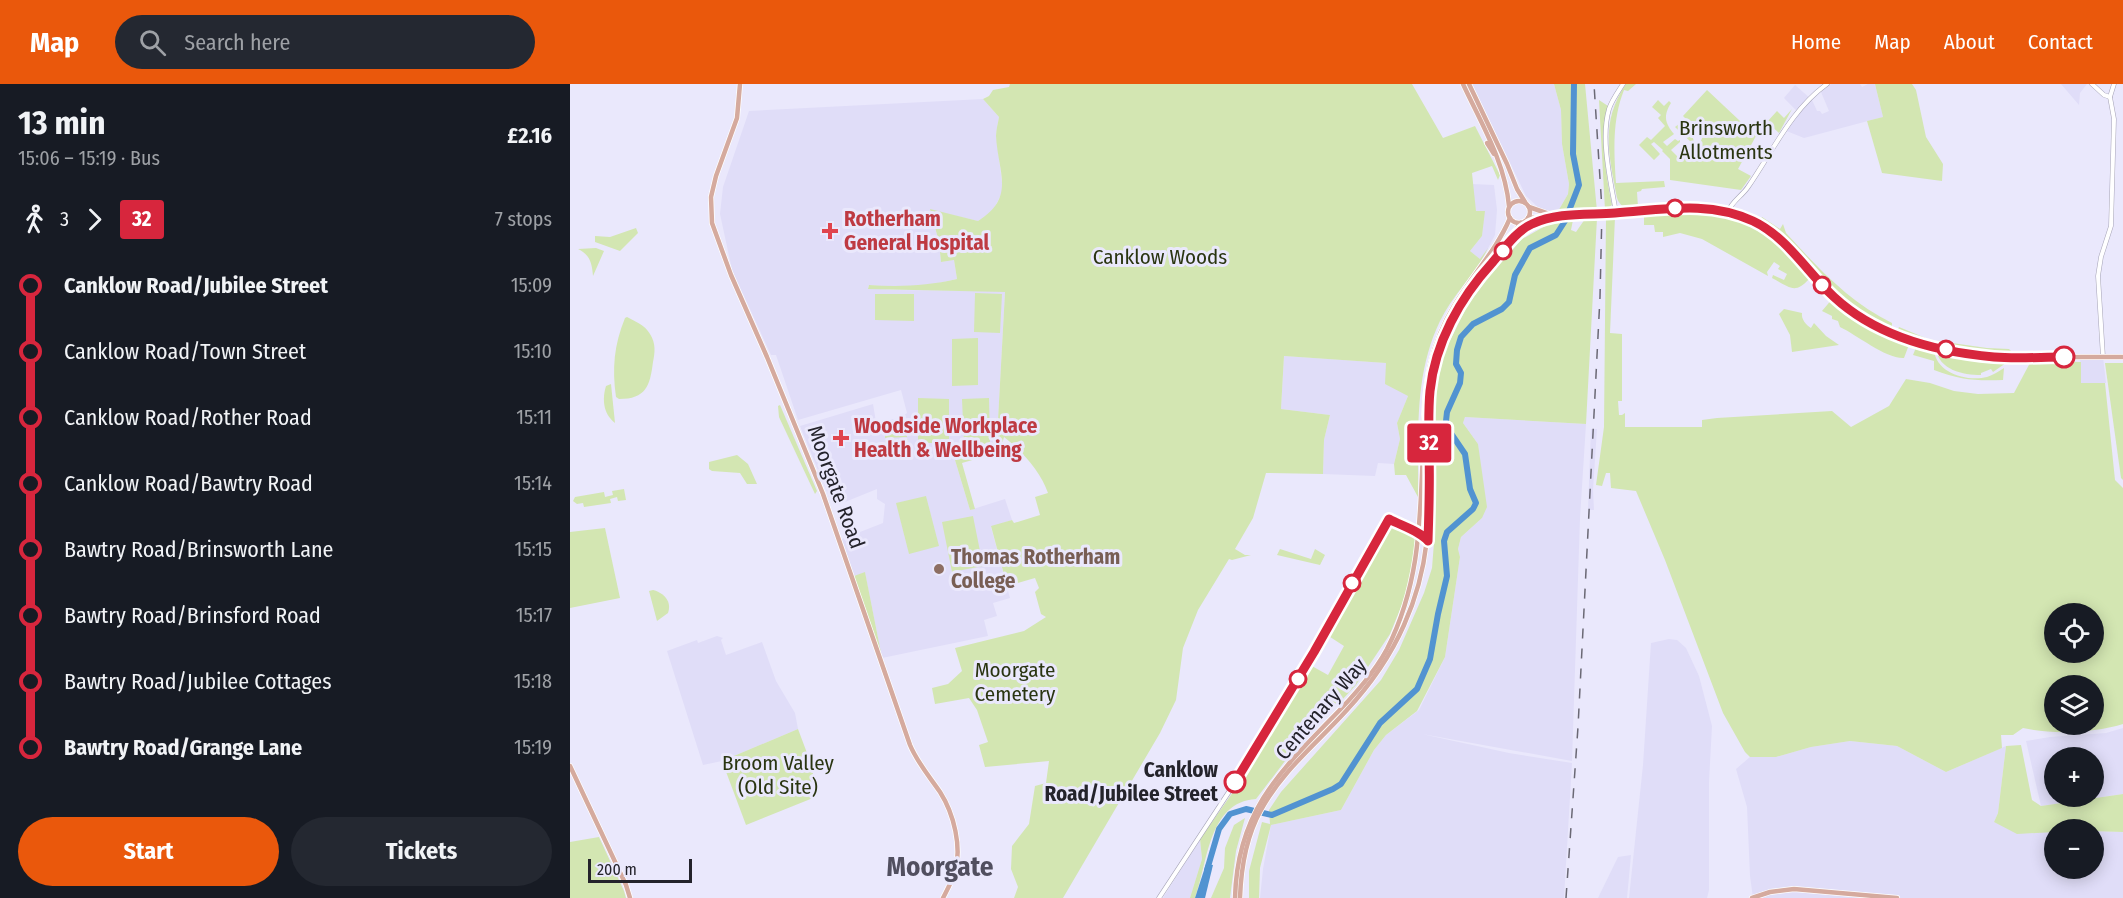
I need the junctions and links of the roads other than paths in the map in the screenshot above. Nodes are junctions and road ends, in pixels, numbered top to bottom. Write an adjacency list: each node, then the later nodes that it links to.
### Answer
1 (740, 84): 30 (main road, Moorgate Road)
2 (1463, 84): 10 (main road)
3 (1469, 84): 11 (main road)
4 (1623, 84): 15 (street)
5 (1827, 84): 14 (street)
6 (2092, 84): 8 (street)
7 (2114, 84): 8 (street)
8 (2110, 97): 21 (street)
9 (1487, 143): 10 (main road)
10 (1498, 159): 12 (main road)
11 (1525, 202): 12 (main road); 13 (main road)
12 (1509, 206): 17 (main road)
13 (1529, 207): 16 (main road); 18 (main road)
14 (1728, 212): 15 (main road); 21 (main road)
15 (1616, 213): 16 (main road)
16 (1561, 216): 18 (main road); 20 (main road)
17 (1510, 218): 19 (main road); 24 (main road, Centenary Way)
18 (1528, 218): 19 (main road)
19 (1521, 223): 20 (main road)
20 (1484, 272): 23 (main road, Centenary Way)
21 (2103, 357): 22 (main road)
22 (2123, 357)
23 (1429, 519): 24 (main road); 25 (main road, Centenary Way)
24 (1419, 532): 25 (street); 27 (main road, Centenary Way); 31 (street)
25 (1428, 541): 27 (main road, Centenary Way)
26 (570, 766): 29 (main road)
27 (1265, 798): 28 (main road, Centenary Way)
28 (1254, 818): 32 (main road, Centenary Way); 33 (main road, Centenary Way)
29 (630, 898)
30 (943, 898)
31 (1158, 898)
32 (1235, 898)
33 (1240, 898)
34 (1752, 898): 35 (main road)
35 (1897, 898)

